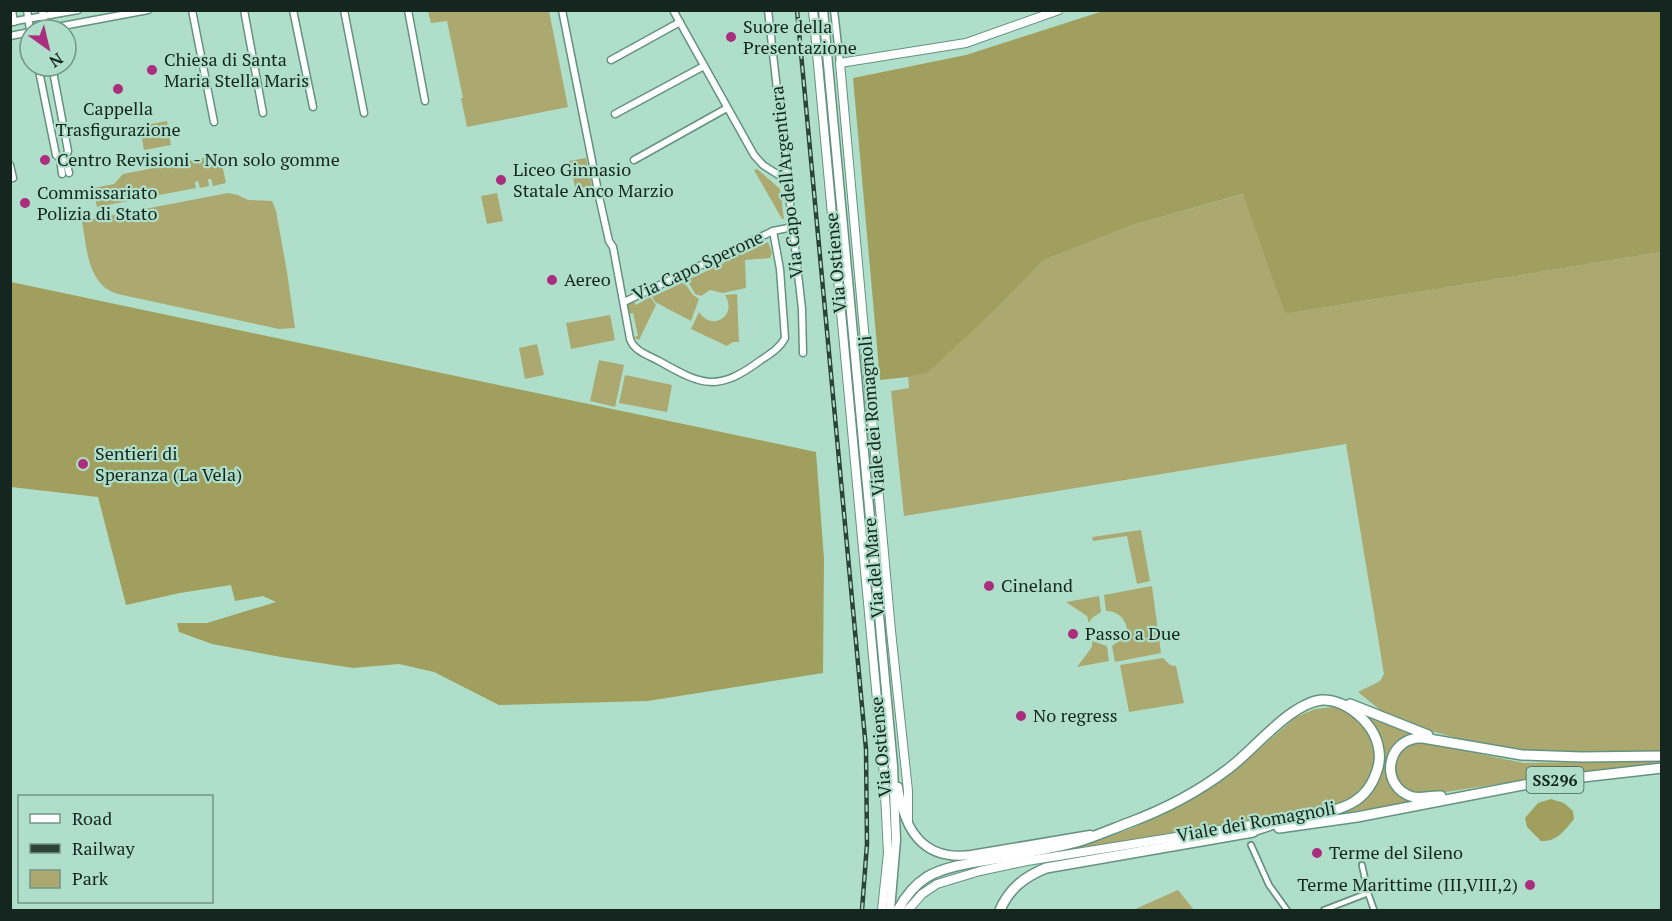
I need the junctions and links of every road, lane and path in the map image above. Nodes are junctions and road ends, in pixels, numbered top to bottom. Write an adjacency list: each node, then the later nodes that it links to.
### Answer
1 (12, 10): 18 (street)
2 (78, 10): 17 (street)
3 (148, 10): 16 (street)
4 (192, 10): 32 (street)
5 (244, 10): 29 (street)
6 (293, 10): 27 (street)
7 (344, 10): 30 (street)
8 (408, 10): 26 (street)
9 (562, 10): 41 (street, Via Capo Sperone)
10 (673, 10): 20 (street)
11 (768, 10): 38 (street, Via Capo dell'Argentiera)
12 (813, 10): 56 (street, Via Ostiense)
13 (823, 10): 46 (main road, Via del Mare)
14 (834, 10): 22 (street, Viale dei Romagnoli)
15 (1059, 10): 22 (street)
16 (119, 13): 19 (street)
17 (42, 14)
18 (12, 22)
19 (78, 22)
20 (680, 22): 21 (street); 23 (street)
21 (611, 60)
22 (840, 63): 50 (street, Viale dei Romagnoli)
23 (704, 66): 28 (street); 31 (street)
24 (40, 78): 33 (street)
25 (54, 78): 33 (street)
26 (425, 101)
27 (313, 107)
28 (727, 108): 34 (street); 38 (street)
29 (263, 113)
30 (364, 113)
31 (615, 114)
32 (214, 122)
33 (62, 158): 36 (street)
34 (634, 160)
35 (10, 165): 37 (street)
36 (66, 173)
37 (13, 178)
38 (788, 182): 39 (street, Via Capo dell'Argentiera)
39 (793, 227): 40 (street, Via Capo Sperone); 42 (street, Via Capo dell'Argentiera)
40 (773, 231): 41 (street, Via Capo Sperone); 41 (street, Via Capo Sperone)
41 (624, 302)
42 (803, 354)
43 (1339, 702): 44 (main road, SS296); 49 (main road, Viale dei Romagnoli); 52 (main road, Viale dei Romagnoli)
44 (1439, 740): 45 (main road, SS296); 48 (main road, SS296)
45 (1662, 756)
46 (893, 766): 50 (main road, Viale dei Romagnoli); 57 (main road, Via del Mare)
47 (1662, 768): 48 (main road, SS296)
48 (1449, 799): 51 (main road, SS296)
49 (1292, 819): 51 (main road); 59 (street, Viale dei Romagnoli)
50 (908, 821): 52 (main road, Viale dei Romagnoli)
51 (1247, 833): 60 (main road, SS296)
52 (1096, 834): 58 (main road, Viale dei Romagnoli)
53 (1251, 845): 61 (street)
54 (1362, 865): 55 (street)
55 (1368, 893): 62 (street); 63 (street)
56 (882, 910)
57 (890, 910)
58 (898, 910)
59 (908, 910)
60 (1000, 910)
61 (1287, 910)
62 (1324, 910)
63 (1374, 910)

